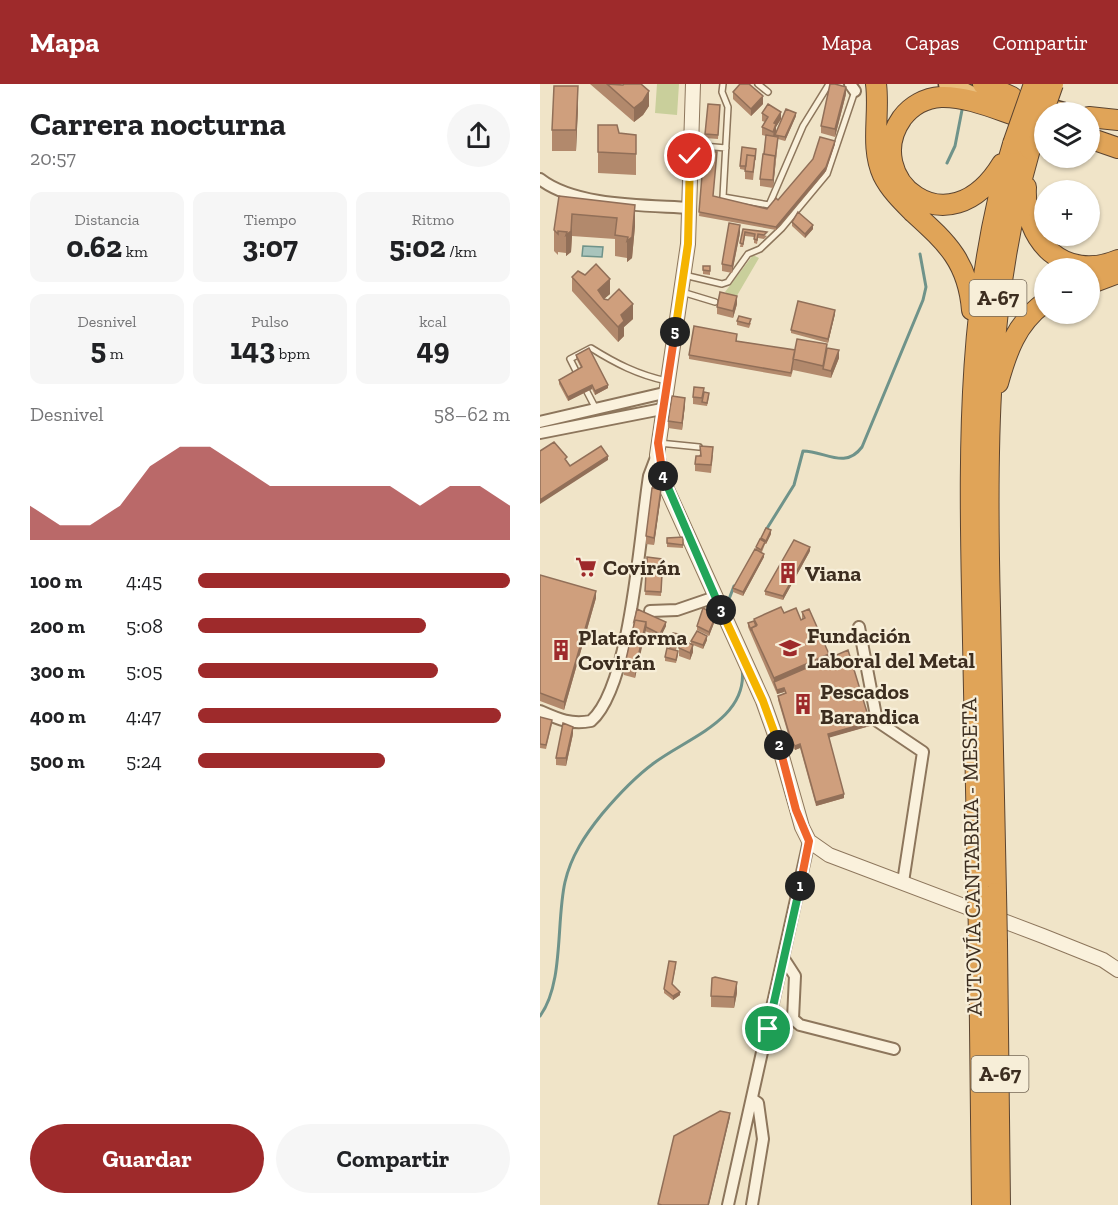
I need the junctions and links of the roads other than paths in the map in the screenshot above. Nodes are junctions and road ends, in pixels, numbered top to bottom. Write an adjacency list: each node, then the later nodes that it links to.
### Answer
1 (693, 84): 24 (street)
2 (723, 84): 26 (lane)
3 (758, 84): 12 (lane)
4 (829, 84): 26 (lane)
5 (876, 84): 37 (highway)
6 (948, 84): 16 (highway)
7 (978, 84): 13 (highway)
8 (983, 84): 13 (highway)
9 (1034, 84): 25 (highway, AUTOVÍA CANTABRIA - MESETA / A-67, bridge)
10 (1053, 84): 25 (highway, AUTOVÍA CANTABRIA - MESETA / A-67, bridge)
11 (852, 88): 32 (lane)
12 (768, 92)
13 (1011, 97): 14 (highway)
14 (1034, 104)
15 (1100, 119): 17 (highway)
16 (1034, 120)
17 (1118, 120)
18 (1034, 121): 25 (highway)
19 (1100, 121): 20 (highway)
20 (1118, 125)
21 (1100, 135): 22 (highway)
22 (1118, 138)
23 (1100, 142): 27 (highway)
24 (690, 145): 26 (lane); 29 (street)
25 (1022, 146): 30 (highway); 37 (highway, AUTOVÍA CANTABRIA - MESETA / A-67); 45 (highway, AUTOVÍA CANTABRIA - MESETA / A-67)
26 (726, 148)
27 (1118, 148)
28 (540, 179): 29 (street)
29 (690, 208): 32 (street)
30 (1118, 260)
31 (1118, 273): 33 (highway)
32 (684, 275): 34 (street)
33 (1100, 280)
34 (682, 292): 35 (lane); 38 (street)
35 (715, 302)
36 (1034, 313): 45 (highway)
37 (972, 377): 52 (highway, AUTOVÍA CANTABRIA - MESETA / A-67)
38 (665, 387): 39 (street); 39 (lane); 40 (street)
39 (596, 409): 41 (street)
40 (662, 409): 42 (street); 44 (street)
41 (540, 422)
42 (540, 433)
43 (699, 447): 44 (lane)
44 (657, 449): 46 (street); 49 (street)
45 (987, 451): 52 (highway, AUTOVÍA CANTABRIA - MESETA / A-67)
46 (715, 597): 47 (street); 50 (street)
47 (650, 610)
48 (859, 627): 51 (street)
49 (540, 711)
50 (809, 841): 51 (street); 54 (street)
51 (903, 882): 55 (street)
52 (987, 890): 53 (highway, AUTOVÍA CANTABRIA - MESETA / A-67, bridge)
53 (988, 942): 60 (highway, AUTOVÍA CANTABRIA - MESETA / A-67); 61 (highway, AUTOVÍA CANTABRIA - MESETA / A-67)
54 (784, 959): 56 (street); 57 (street)
55 (1118, 970)
56 (894, 1050)
57 (752, 1099): 58 (street); 59 (street)
58 (728, 1205)
59 (752, 1205)
60 (980, 1205)
61 (1000, 1205)

